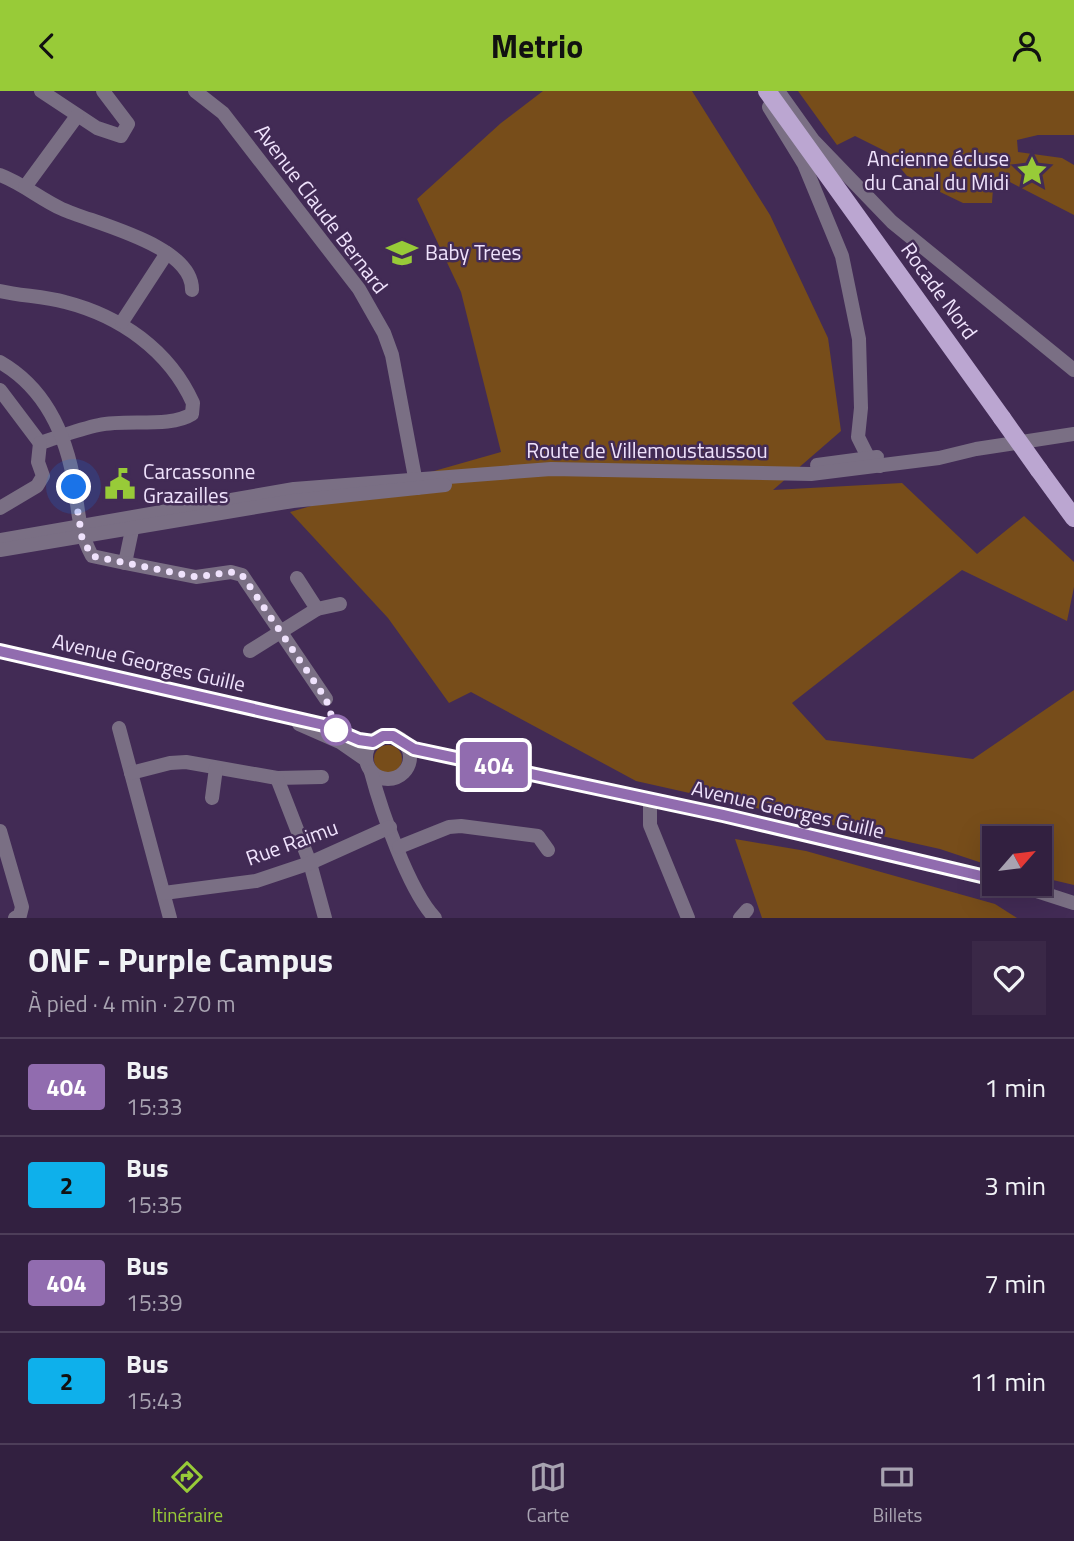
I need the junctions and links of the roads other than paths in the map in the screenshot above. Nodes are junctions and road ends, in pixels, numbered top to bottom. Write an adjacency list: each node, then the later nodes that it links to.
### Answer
1 (41, 91): 7 (street)
2 (103, 91): 7 (street)
3 (195, 91): 24 (street, Avenue Claude Bernard)
4 (760, 91): 19 (street)
5 (767, 91): 27 (main road, Rocade Nord, bridge)
6 (778, 91): 15 (street)
7 (77, 116): 9 (street)
8 (0, 175): 9 (street)
9 (25, 187): 10 (street)
10 (167, 253): 11 (street); 13 (street)
11 (192, 290)
12 (0, 291): 13 (street)
13 (122, 322): 18 (street)
14 (0, 362): 18 (street)
15 (1074, 370)
16 (0, 390): 20 (street)
17 (1074, 434): 21 (street, Route de Villemoustaussou)
18 (63, 436): 20 (street); 29 (street)
19 (858, 437): 21 (street); 22 (street)
20 (40, 443): 25 (street)
21 (874, 462): 22 (street, Route de Villemoustaussou); 23 (street, Route de Villemoustaussou)
22 (831, 463): 23 (street, Route de Villemoustaussou)
23 (788, 472): 24 (street, Route de Villemoustaussou)
24 (416, 484): 26 (street, Route de Villemoustaussou); 28 (street, Route de Villemoustaussou)
25 (0, 508)
26 (118, 518): 28 (street); 29 (street, Route de Villemoustaussou)
27 (1074, 519)
28 (140, 529): 29 (street, Route de Villemoustaussou); 32 (street)
29 (81, 531): 30 (street, Route de Villemoustaussou); 31 (street, Route de Villemoustaussou); 32 (street)
30 (0, 540)
31 (0, 551)
32 (128, 556): 36 (street)
33 (297, 578): 35 (street)
34 (340, 604): 35 (street)
35 (317, 609): 36 (street)
36 (281, 633): 38 (street); 39 (street)
37 (0, 651): 40 (street, Avenue Georges Guille)
38 (250, 652)
39 (326, 699)
40 (289, 718): 42 (street, Avenue Georges Guille); 46 (street, Avenue Georges Guille)
41 (119, 728): 48 (street)
42 (373, 742): 43 (street); 46 (street)
43 (407, 747): 44 (street, Avenue Georges Guille); 45 (street)
44 (449, 755): 45 (street, Avenue Georges Guille); 53 (street, Avenue Georges Guille)
45 (409, 764): 51 (street)
46 (369, 766): 51 (street); 54 (street)
47 (216, 768): 48 (street); 50 (street); 52 (street)
48 (131, 772): 61 (street)
49 (321, 777): 50 (street)
50 (277, 778): 59 (street)
51 (393, 779): 54 (street)
52 (212, 798)
53 (650, 799): 60 (street, Avenue Georges Guille); 68 (street)
54 (379, 800): 55 (street)
55 (390, 827): 57 (street); 59 (street, Rue Raimu)
56 (0, 831): 64 (street)
57 (398, 847): 58 (street); 67 (street)
58 (548, 850)
59 (310, 863): 61 (street, Rue Raimu); 66 (street)
60 (982, 876)
61 (164, 893): 65 (street)
62 (1052, 896): 63 (street)
63 (1074, 903)
64 (15, 918)
65 (170, 918)
66 (325, 918)
67 (435, 918)
68 (688, 918)

